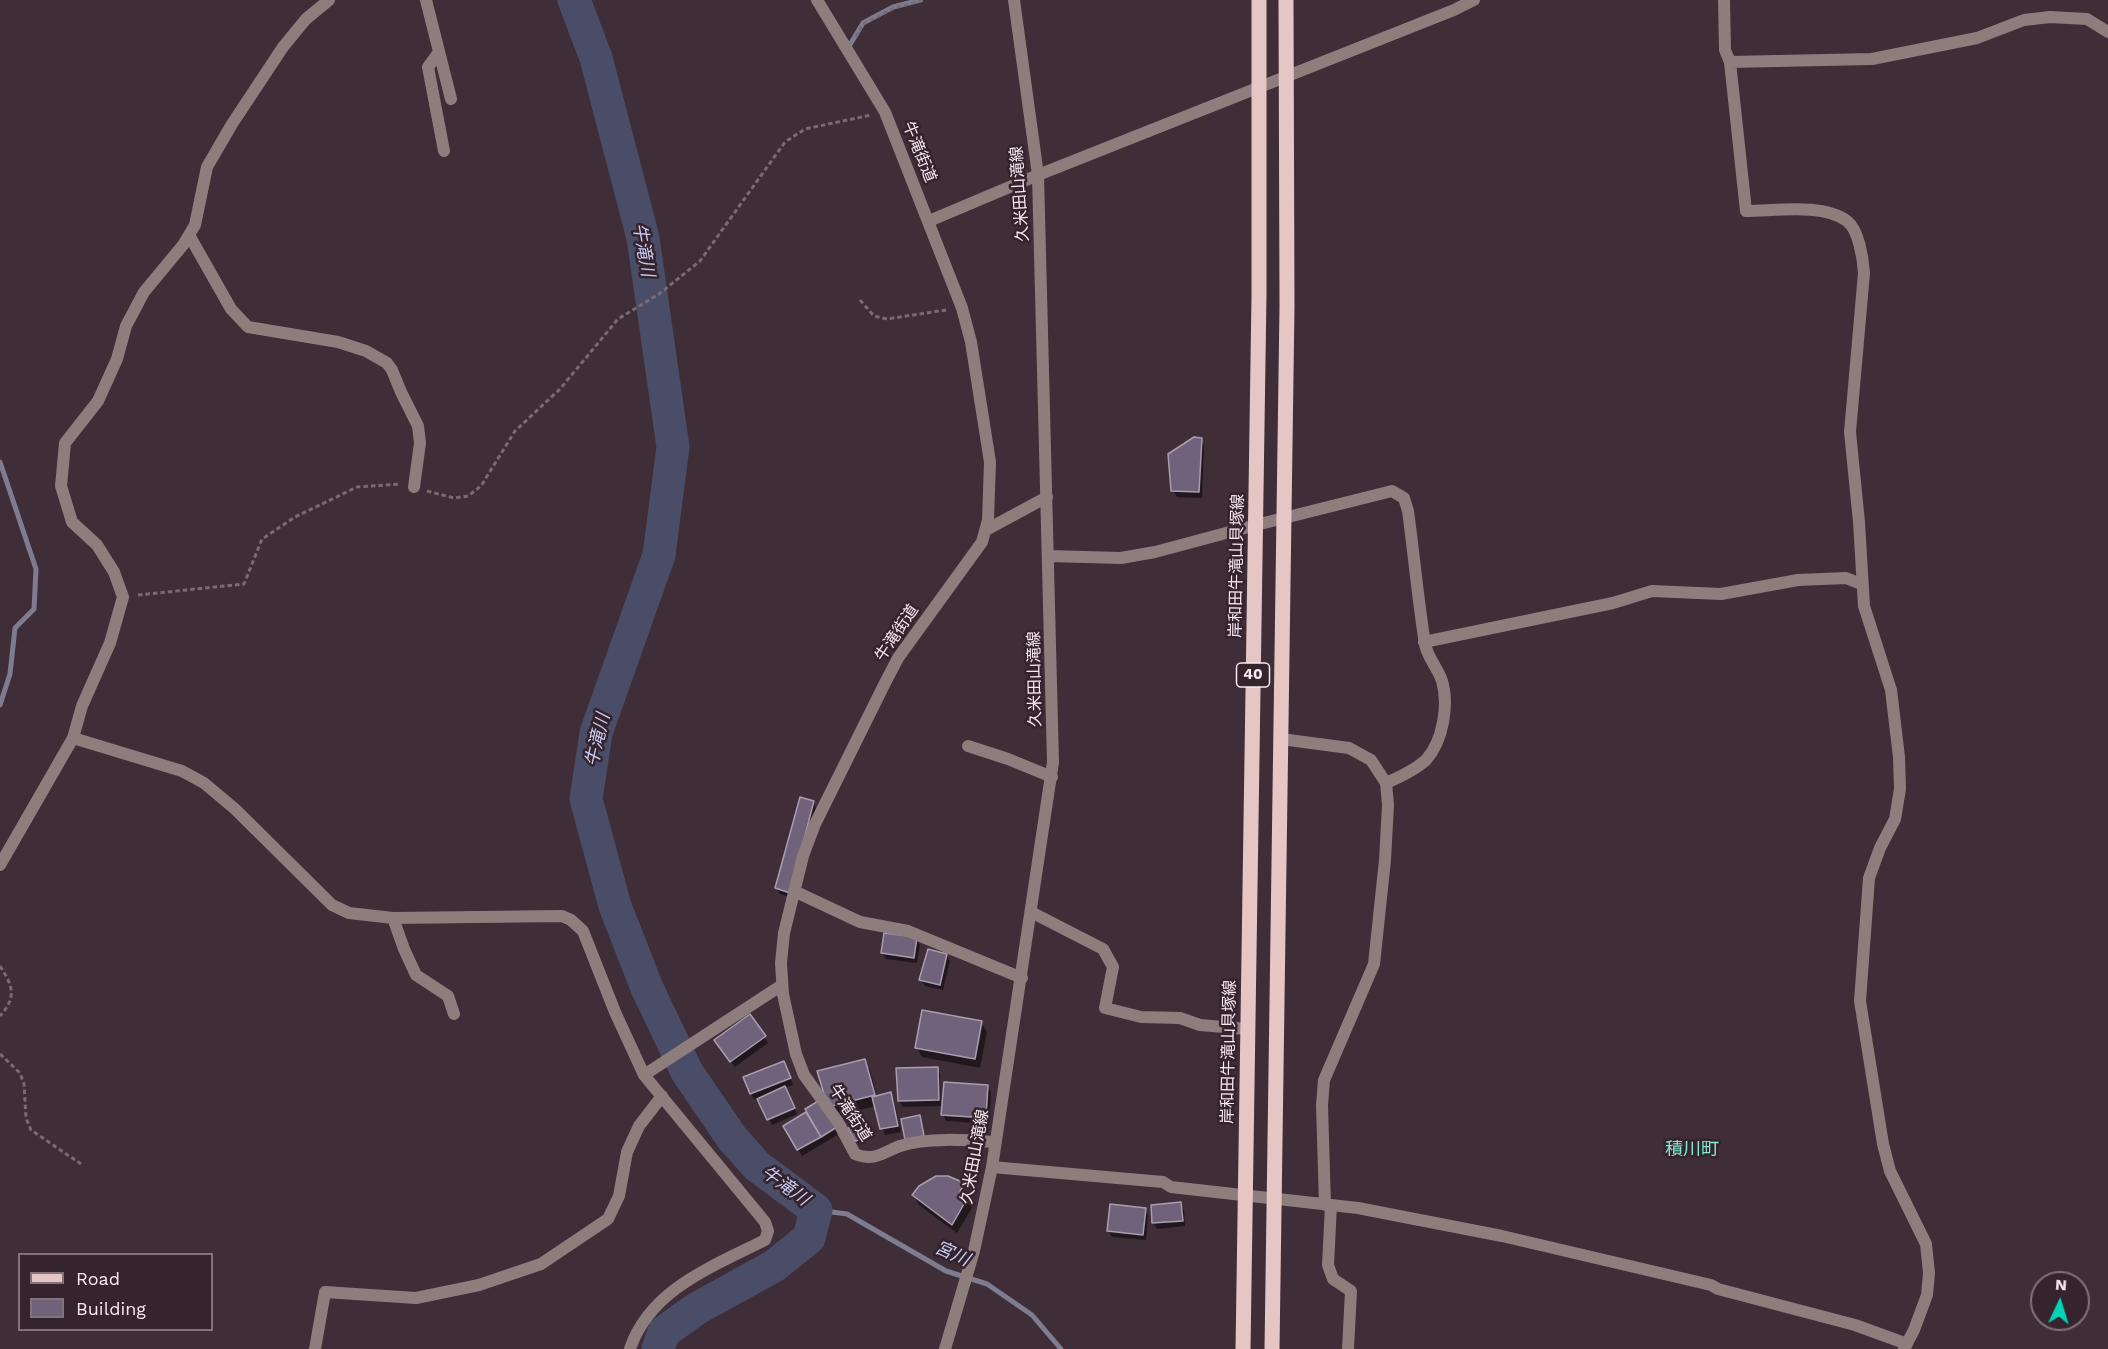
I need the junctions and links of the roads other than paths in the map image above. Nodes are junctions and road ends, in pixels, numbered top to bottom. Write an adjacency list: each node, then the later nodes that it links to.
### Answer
1 (329, 0): 18 (street)
2 (426, 0): 10 (street)
3 (817, 0): 17 (street, 牛滝街道)
4 (1014, 0): 16 (street, 久米田山滝線)
5 (1259, 0): 13 (main road, 岸和田牛滝山貝塚線 / 40)
6 (1286, 0): 12 (main road, 40)
7 (1474, 0): 12 (street)
8 (1724, 0): 11 (street)
9 (2108, 32): 11 (street)
10 (440, 52): 14 (street); 15 (street)
11 (1730, 62): 25 (street)
12 (1285, 78): 13 (street); 21 (main road, 40)
13 (1258, 88): 16 (street); 22 (main road, 岸和田牛滝山貝塚線 / 40)
14 (451, 99)
15 (444, 151)
16 (1038, 175): 17 (street); 20 (street, 久米田山滝線)
17 (929, 221): 23 (street, 牛滝街道)
18 (189, 235): 19 (street); 27 (street)
19 (414, 487)
20 (1047, 497): 23 (street); 24 (street, 久米田山滝線)
21 (1284, 518): 22 (street); 26 (street); 28 (main road, 40)
22 (1256, 525): 24 (street); 39 (main road, 岸和田牛滝山貝塚線 / 40)
23 (986, 530): 33 (street, 牛滝街道)
24 (1048, 556): 30 (street, 久米田山滝線)
25 (1862, 584): 26 (street); 47 (street)
26 (1425, 642): 31 (street)
27 (73, 738): 32 (street); 35 (street)
28 (1281, 739): 31 (street); 45 (main road, 40)
29 (968, 746): 30 (street)
30 (1052, 777): 34 (street, 久米田山滝線)
31 (1386, 783): 46 (street)
32 (0, 865)
33 (794, 891): 36 (street); 37 (street, 牛滝街道)
34 (1031, 912): 36 (street, 久米田山滝線); 39 (street)
35 (393, 918): 38 (street); 40 (street)
36 (1022, 978): 42 (street, 久米田山滝線)
37 (782, 985): 40 (street); 42 (street, 牛滝街道)
38 (454, 1014)
39 (1247, 1029): 44 (main road, 岸和田牛滝山貝塚線 / 40)
40 (644, 1075): 41 (street)
41 (662, 1096): 48 (street); 49 (street)
42 (995, 1142): 43 (street, 久米田山滝線)
43 (992, 1167): 44 (street); 50 (street, 久米田山滝線)
44 (1246, 1196): 45 (street); 51 (main road, 岸和田牛滝山貝塚線 / 40)
45 (1274, 1198): 46 (street); 52 (main road, 40)
46 (1328, 1205): 47 (street); 53 (street)
47 (1906, 1347)
48 (315, 1349)
49 (630, 1349)
50 (945, 1349)
51 (1243, 1349)
52 (1272, 1349)
53 (1348, 1349)

